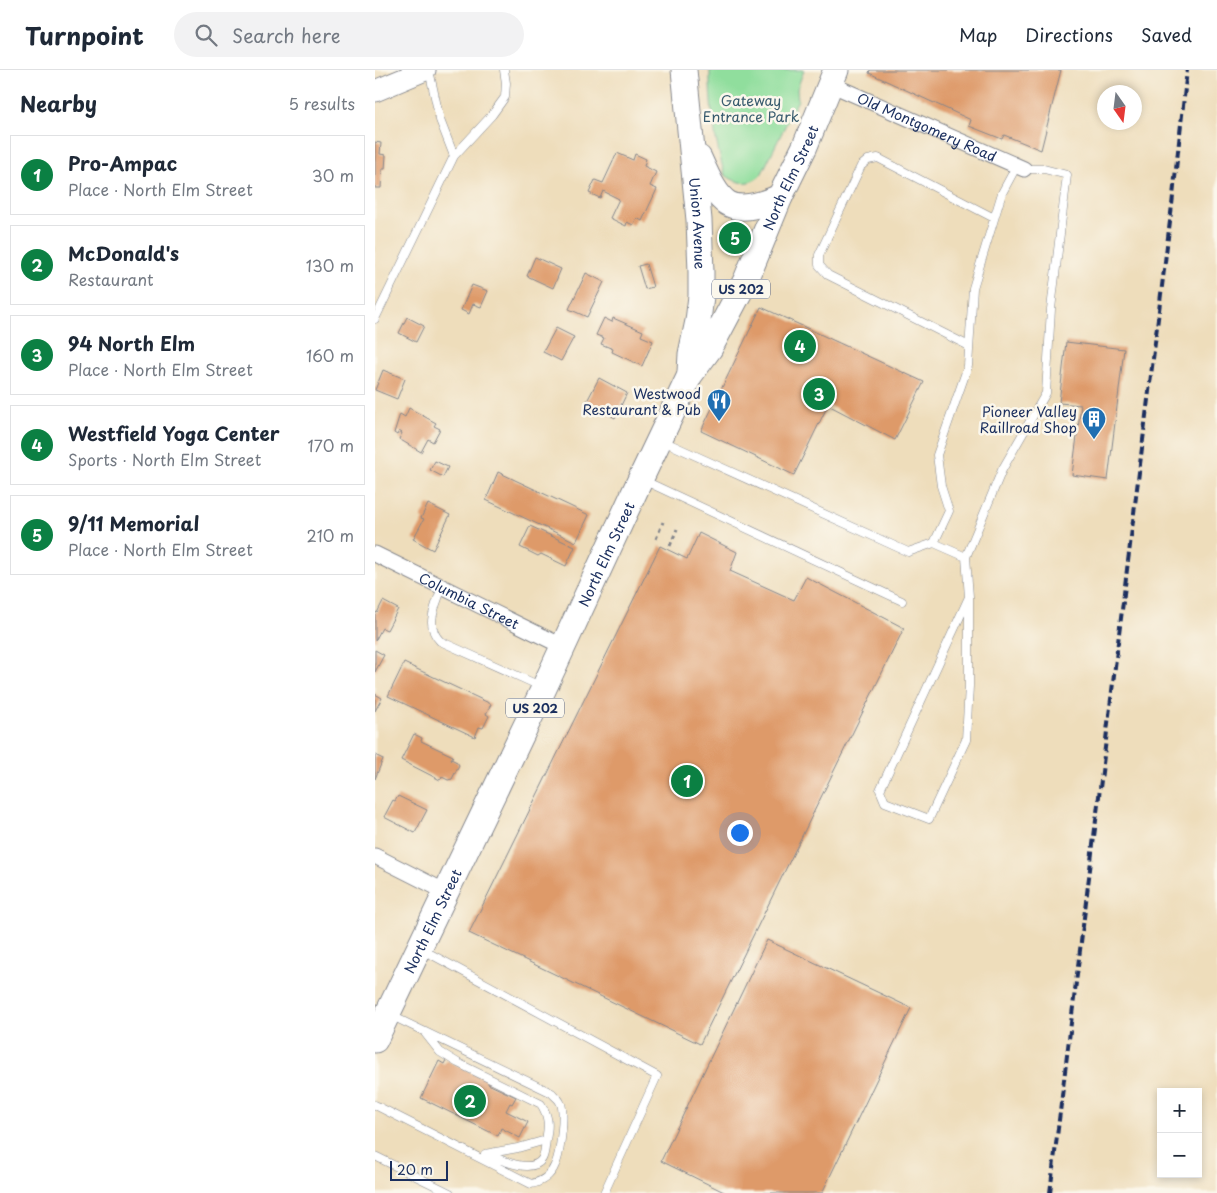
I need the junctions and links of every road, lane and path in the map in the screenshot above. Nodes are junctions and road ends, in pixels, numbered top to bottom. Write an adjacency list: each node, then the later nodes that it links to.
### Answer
1 (425, 70): 6 (main road)
2 (429, 70): 8 (lane)
3 (504, 70): 8 (lane)
4 (684, 70): 7 (highway, Union Avenue / US 202)
5 (833, 77): 9 (street, Old Montgomery Road); 10 (highway, North Elm Street / US 202)
6 (375, 91)
7 (690, 137): 10 (highway); 14 (highway, Union Avenue / US 202)
8 (454, 156): 12 (lane)
9 (1020, 168): 11 (lane); 23 (lane)
10 (781, 197): 14 (highway, North Elm Street / US 202)
11 (994, 218): 13 (lane); 13 (lane)
12 (375, 319)
13 (969, 346): 20 (lane)
14 (690, 375): 15 (highway, North Elm Street / US 202)
15 (659, 440): 16 (highway, North Elm Street / US 202); 20 (lane)
16 (641, 478): 26 (lane); 27 (highway, North Elm Street / US 202)
17 (663, 522): 19 (path)
18 (677, 529): 21 (path)
19 (656, 539)
20 (934, 543): 23 (lane)
21 (670, 546)
22 (375, 554): 24 (street, Columbia Street)
23 (965, 557): 25 (lane)
24 (442, 587): 27 (street, Columbia Street); 28 (lane)
25 (969, 597): 25 (lane)
26 (902, 601)
27 (564, 647): 28 (highway, North Elm Street / US 202)
28 (544, 688): 30 (highway, North Elm Street / US 202)
29 (375, 856): 30 (street)
30 (446, 892): 31 (highway, North Elm Street / US 202)
31 (419, 947): 32 (highway, North Elm Street / US 202); 41 (lane)
32 (388, 1014): 33 (lane); 34 (highway, North Elm Street / US 202)
33 (424, 1031): 36 (lane); 37 (lane)
34 (375, 1040)
35 (375, 1105): 37 (lane)
36 (546, 1140): 38 (lane); 38 (lane)
37 (453, 1144): 38 (lane)
38 (485, 1154)
39 (375, 1156): 40 (lane)
40 (450, 1193)
41 (604, 1193)

